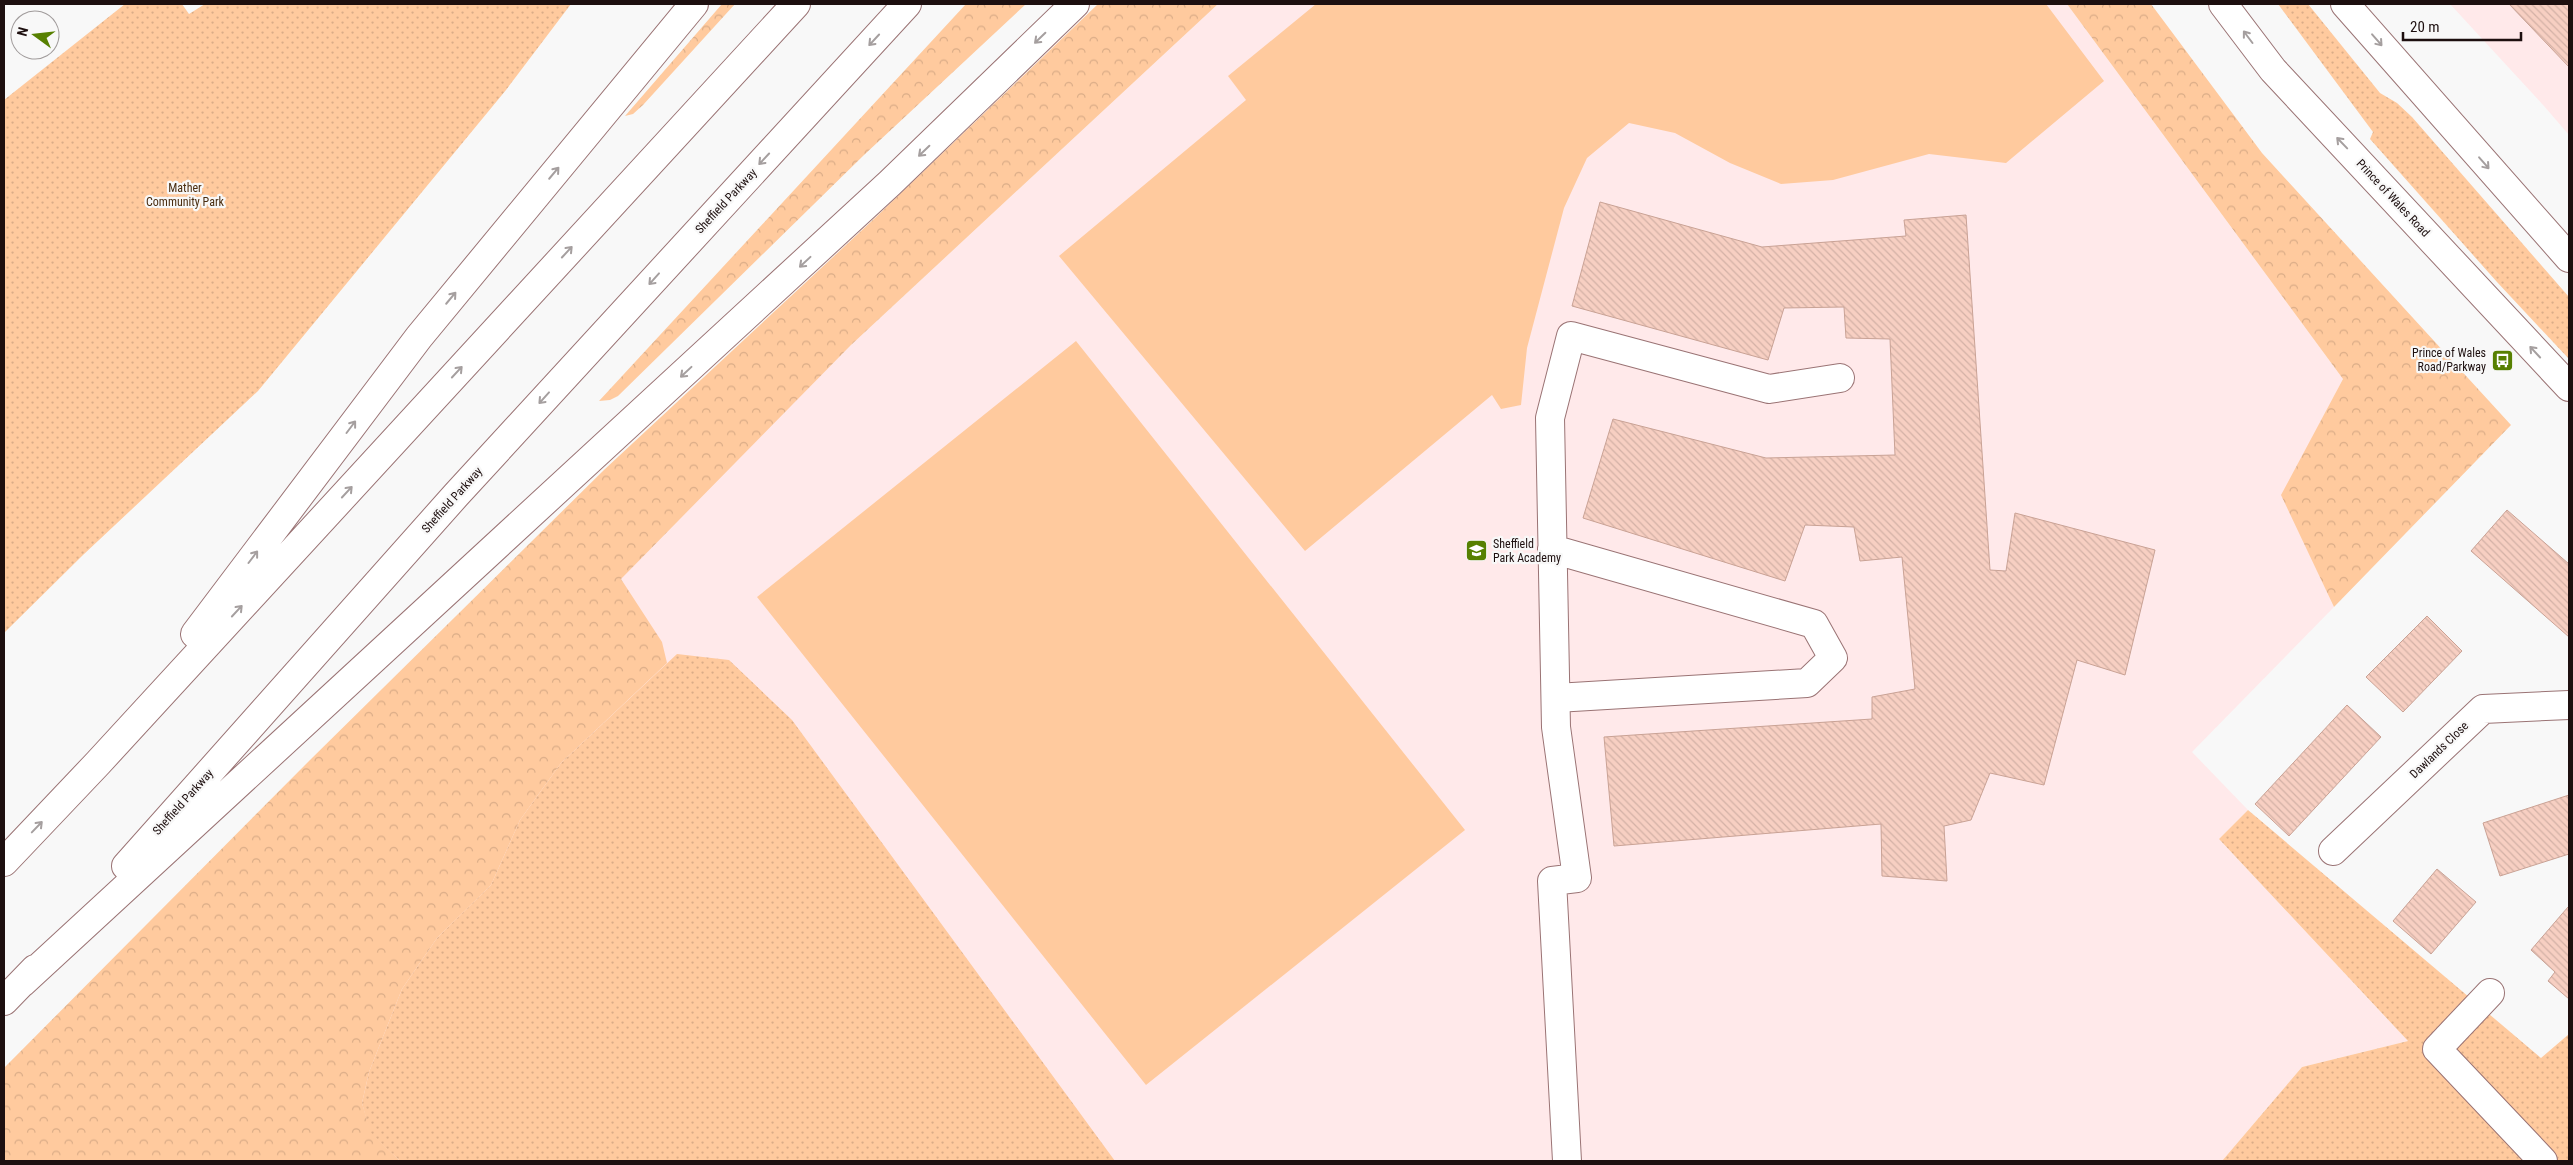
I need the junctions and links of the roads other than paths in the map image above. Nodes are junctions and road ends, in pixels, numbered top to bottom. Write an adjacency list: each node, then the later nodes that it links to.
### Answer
1 (694, 4): 13 (main road, one-way to 1)
2 (796, 4): 13 (main road, one-way to 2)
3 (907, 4): 16 (main road, Sheffield Parkway, one-way to 16)
4 (1075, 4): 16 (main road, one-way to 16)
5 (2223, 4): 9 (main road, Prince of Wales Road, one-way to 5)
6 (2345, 4): 7 (main road, one-way to 7)
7 (2569, 258)
8 (1840, 378): 10 (main road)
9 (2569, 387)
10 (1552, 549): 11 (main road); 11 (main road)
11 (1556, 698): 18 (main road)
12 (2569, 704): 14 (main road, Dawlands Close)
13 (98, 763): 15 (main road, one-way to 13)
14 (2333, 851)
15 (4, 862)
16 (13, 992)
17 (2490, 993): 19 (main road)
18 (1567, 1161)
19 (2544, 1161)

